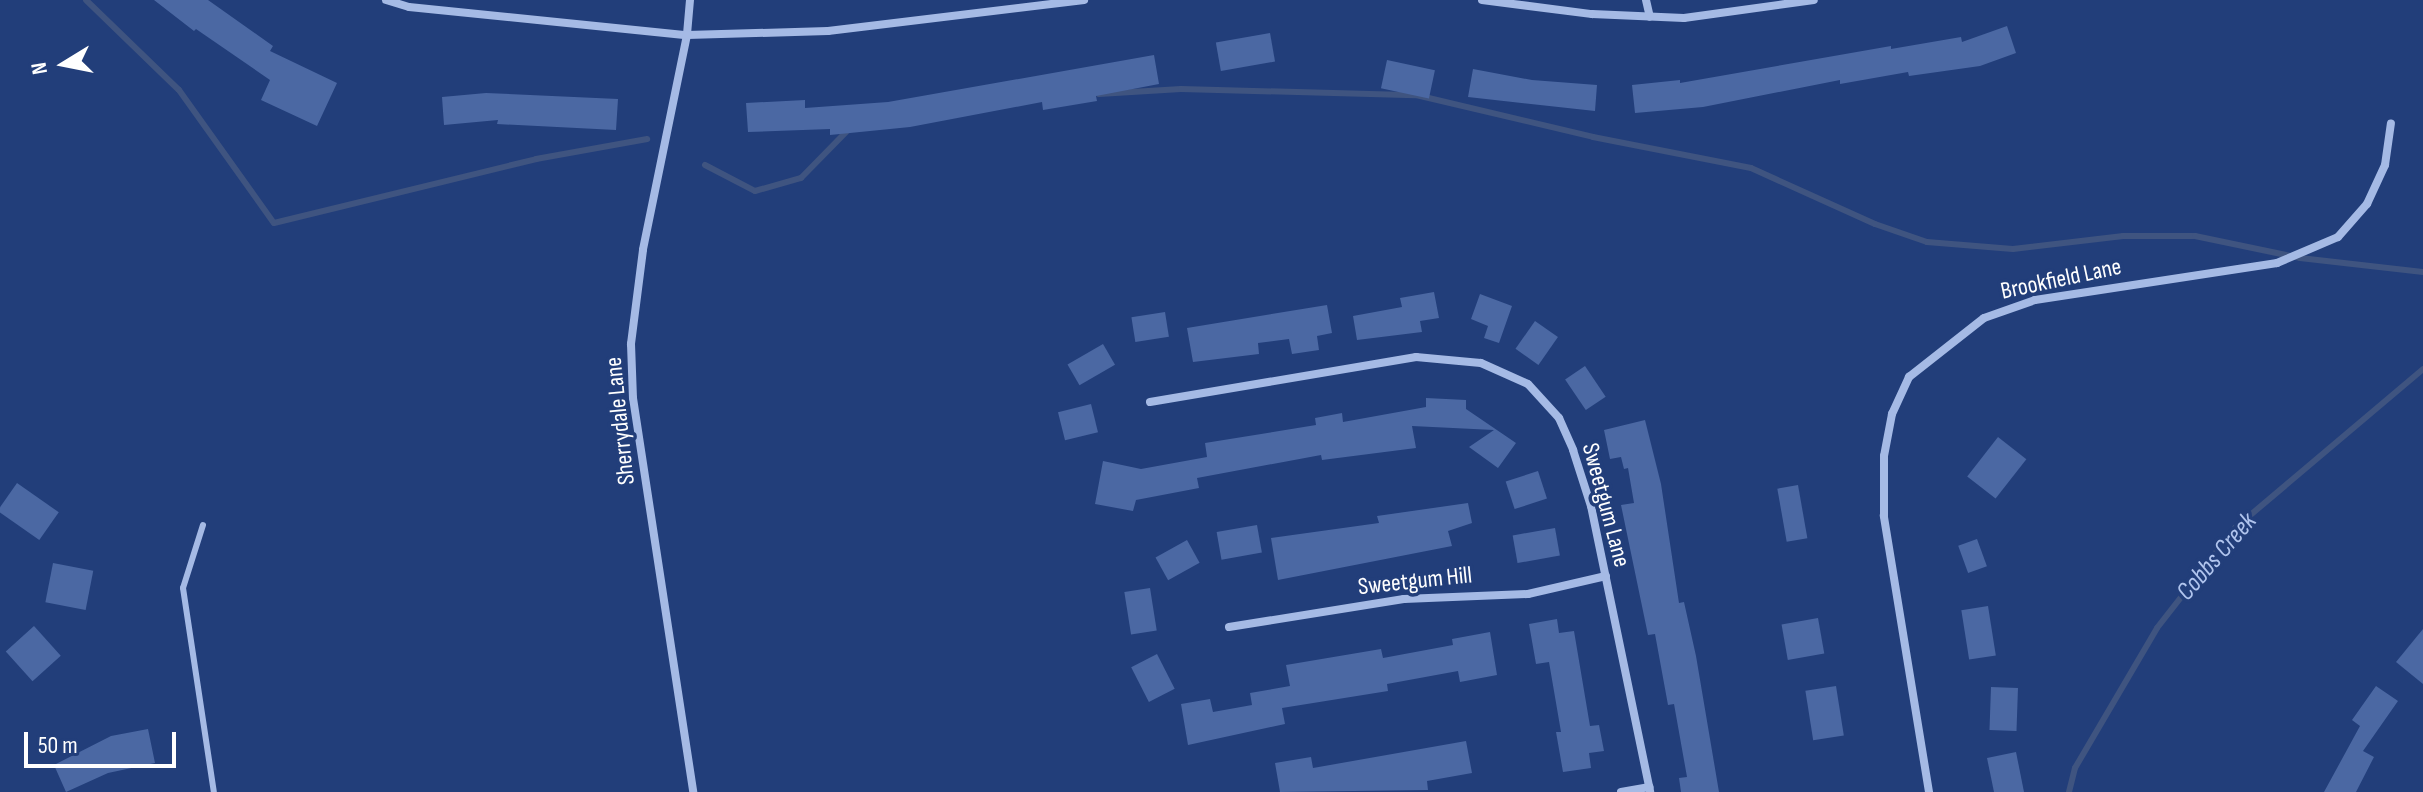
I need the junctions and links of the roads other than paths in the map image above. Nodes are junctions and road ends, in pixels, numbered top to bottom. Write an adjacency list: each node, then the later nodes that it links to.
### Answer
1 (386, 0): 9 (street)
2 (690, 0): 9 (street, Sherrydale Lane)
3 (1084, 0): 7 (street)
4 (1482, 0): 8 (street)
5 (1646, 0): 8 (street)
6 (1814, 0): 8 (street)
7 (1027, 5): 9 (street)
8 (1650, 17)
9 (687, 35): 17 (street, Sherrydale Lane)
10 (2391, 123): 19 (street, Brookfield Lane)
11 (1150, 402): 13 (street, Sweetgum Lane)
12 (203, 525): 16 (lane)
13 (1606, 576): 14 (street, Sweetgum Hill); 15 (street, Sweetgum Lane)
14 (1229, 627)
15 (1650, 789): 18 (street)
16 (214, 792)
17 (693, 792)
18 (1621, 792)
19 (1929, 792)

